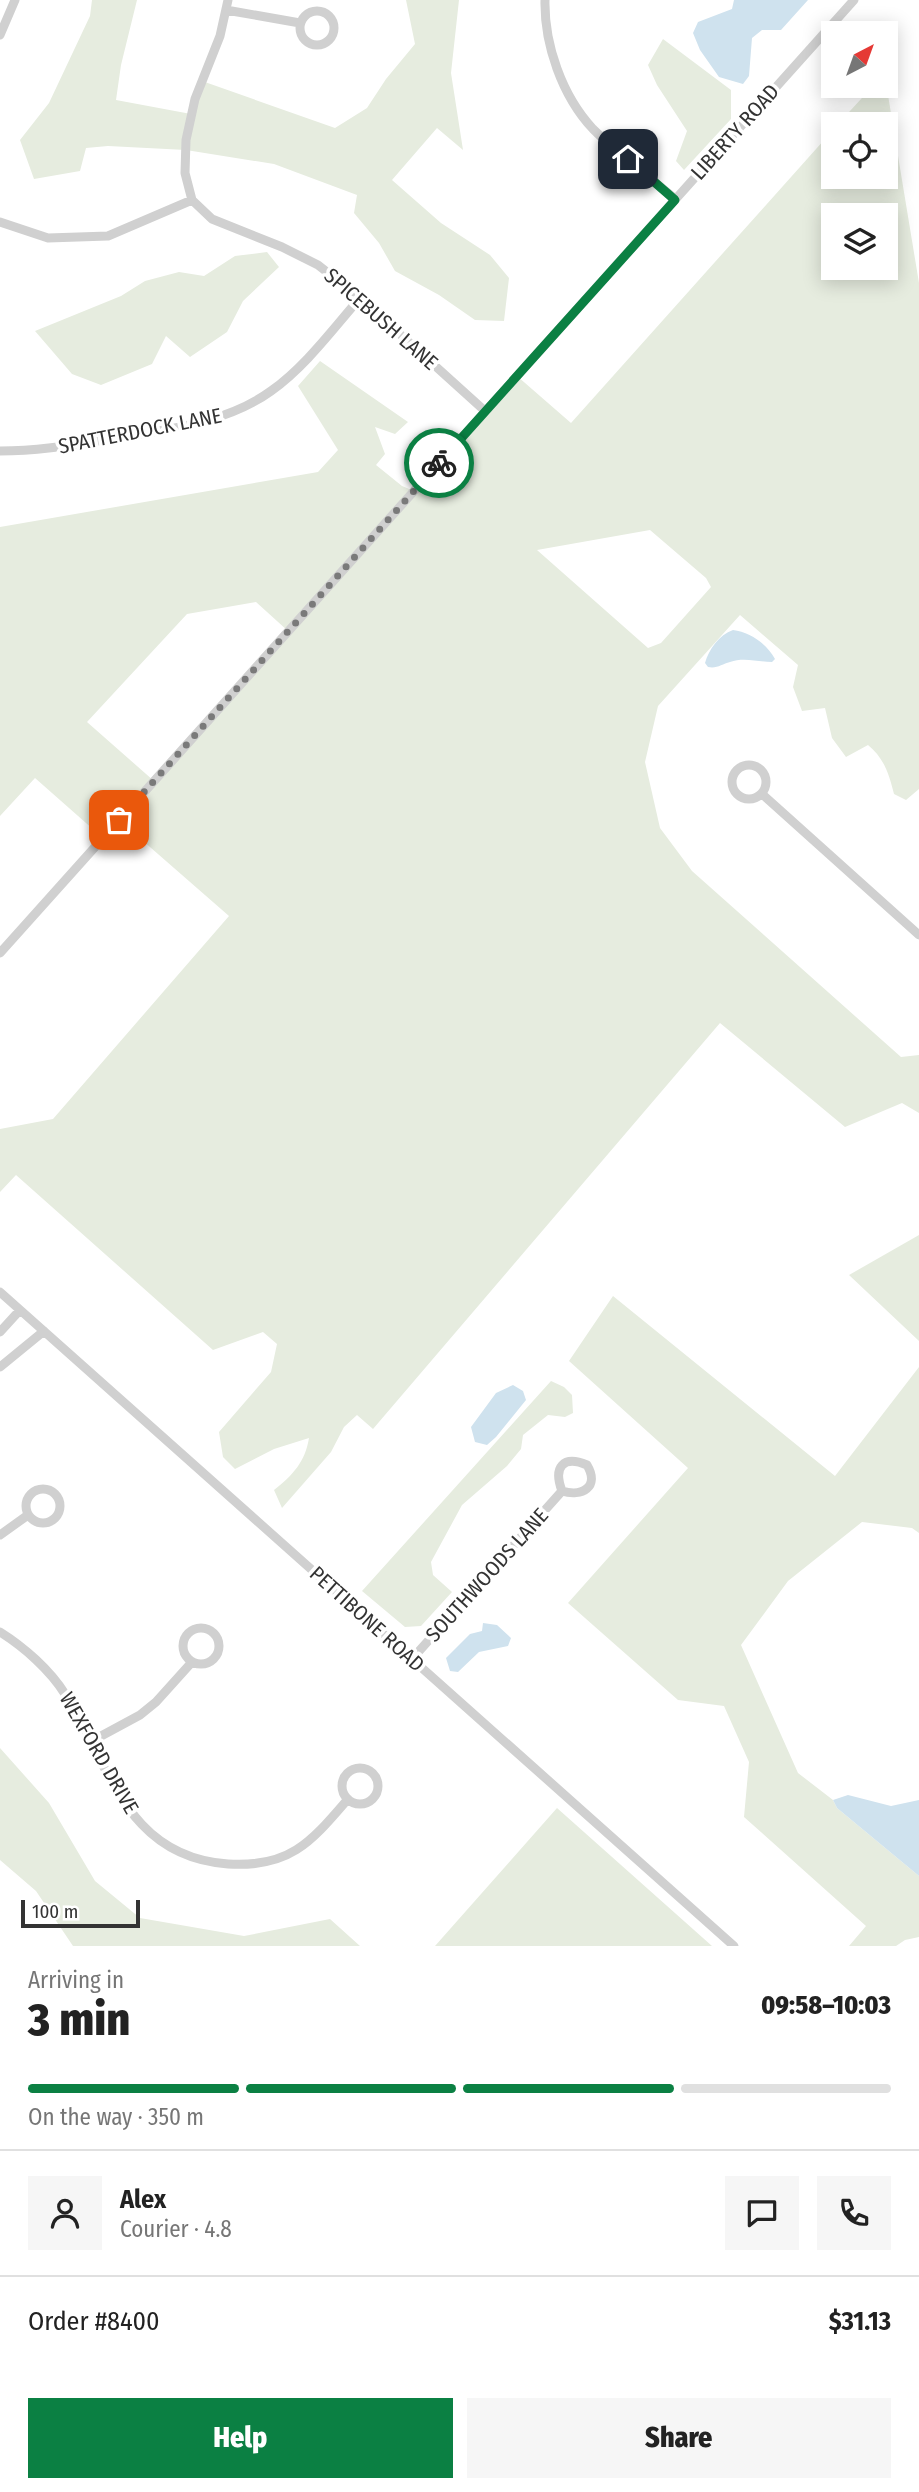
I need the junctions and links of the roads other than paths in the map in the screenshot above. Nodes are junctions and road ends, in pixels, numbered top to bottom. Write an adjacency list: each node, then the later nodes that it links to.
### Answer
1 (15, 0): 6 (street)
2 (545, 0): 8 (street)
3 (854, 0): 8 (street, LIBERTY ROAD)
4 (227, 5): 5 (street); 7 (street)
5 (300, 23): 5 (street)
6 (0, 35)
7 (192, 200): 9 (street); 10 (street, SPICEBUSH LANE)
8 (675, 200): 11 (street, LIBERTY ROAD)
9 (0, 222)
10 (360, 298): 11 (street, SPICEBUSH LANE); 12 (street, SPATTERDOCK LANE)
11 (485, 411): 15 (street, LIBERTY ROAD)
12 (0, 451)
13 (762, 794): 13 (street); 14 (street)
14 (919, 935)
15 (0, 953)
16 (0, 1292): 17 (street, PETTIBONE ROAD)
17 (20, 1310): 18 (street, PETTIBONE ROAD); 19 (street)
18 (44, 1331): 20 (street); 25 (street, PETTIBONE ROAD)
19 (0, 1332)
20 (0, 1367)
21 (562, 1491): 25 (street, SOUTHWOODS LANE)
22 (28, 1515): 23 (street)
23 (0, 1535)
24 (0, 1632): 27 (street, WEXFORD DRIVE)
25 (412, 1659): 29 (street, PETTIBONE ROAD)
26 (192, 1662): 26 (street); 27 (street)
27 (90, 1742): 28 (street, WEXFORD DRIVE)
28 (348, 1799): 28 (street)
29 (734, 1946)

